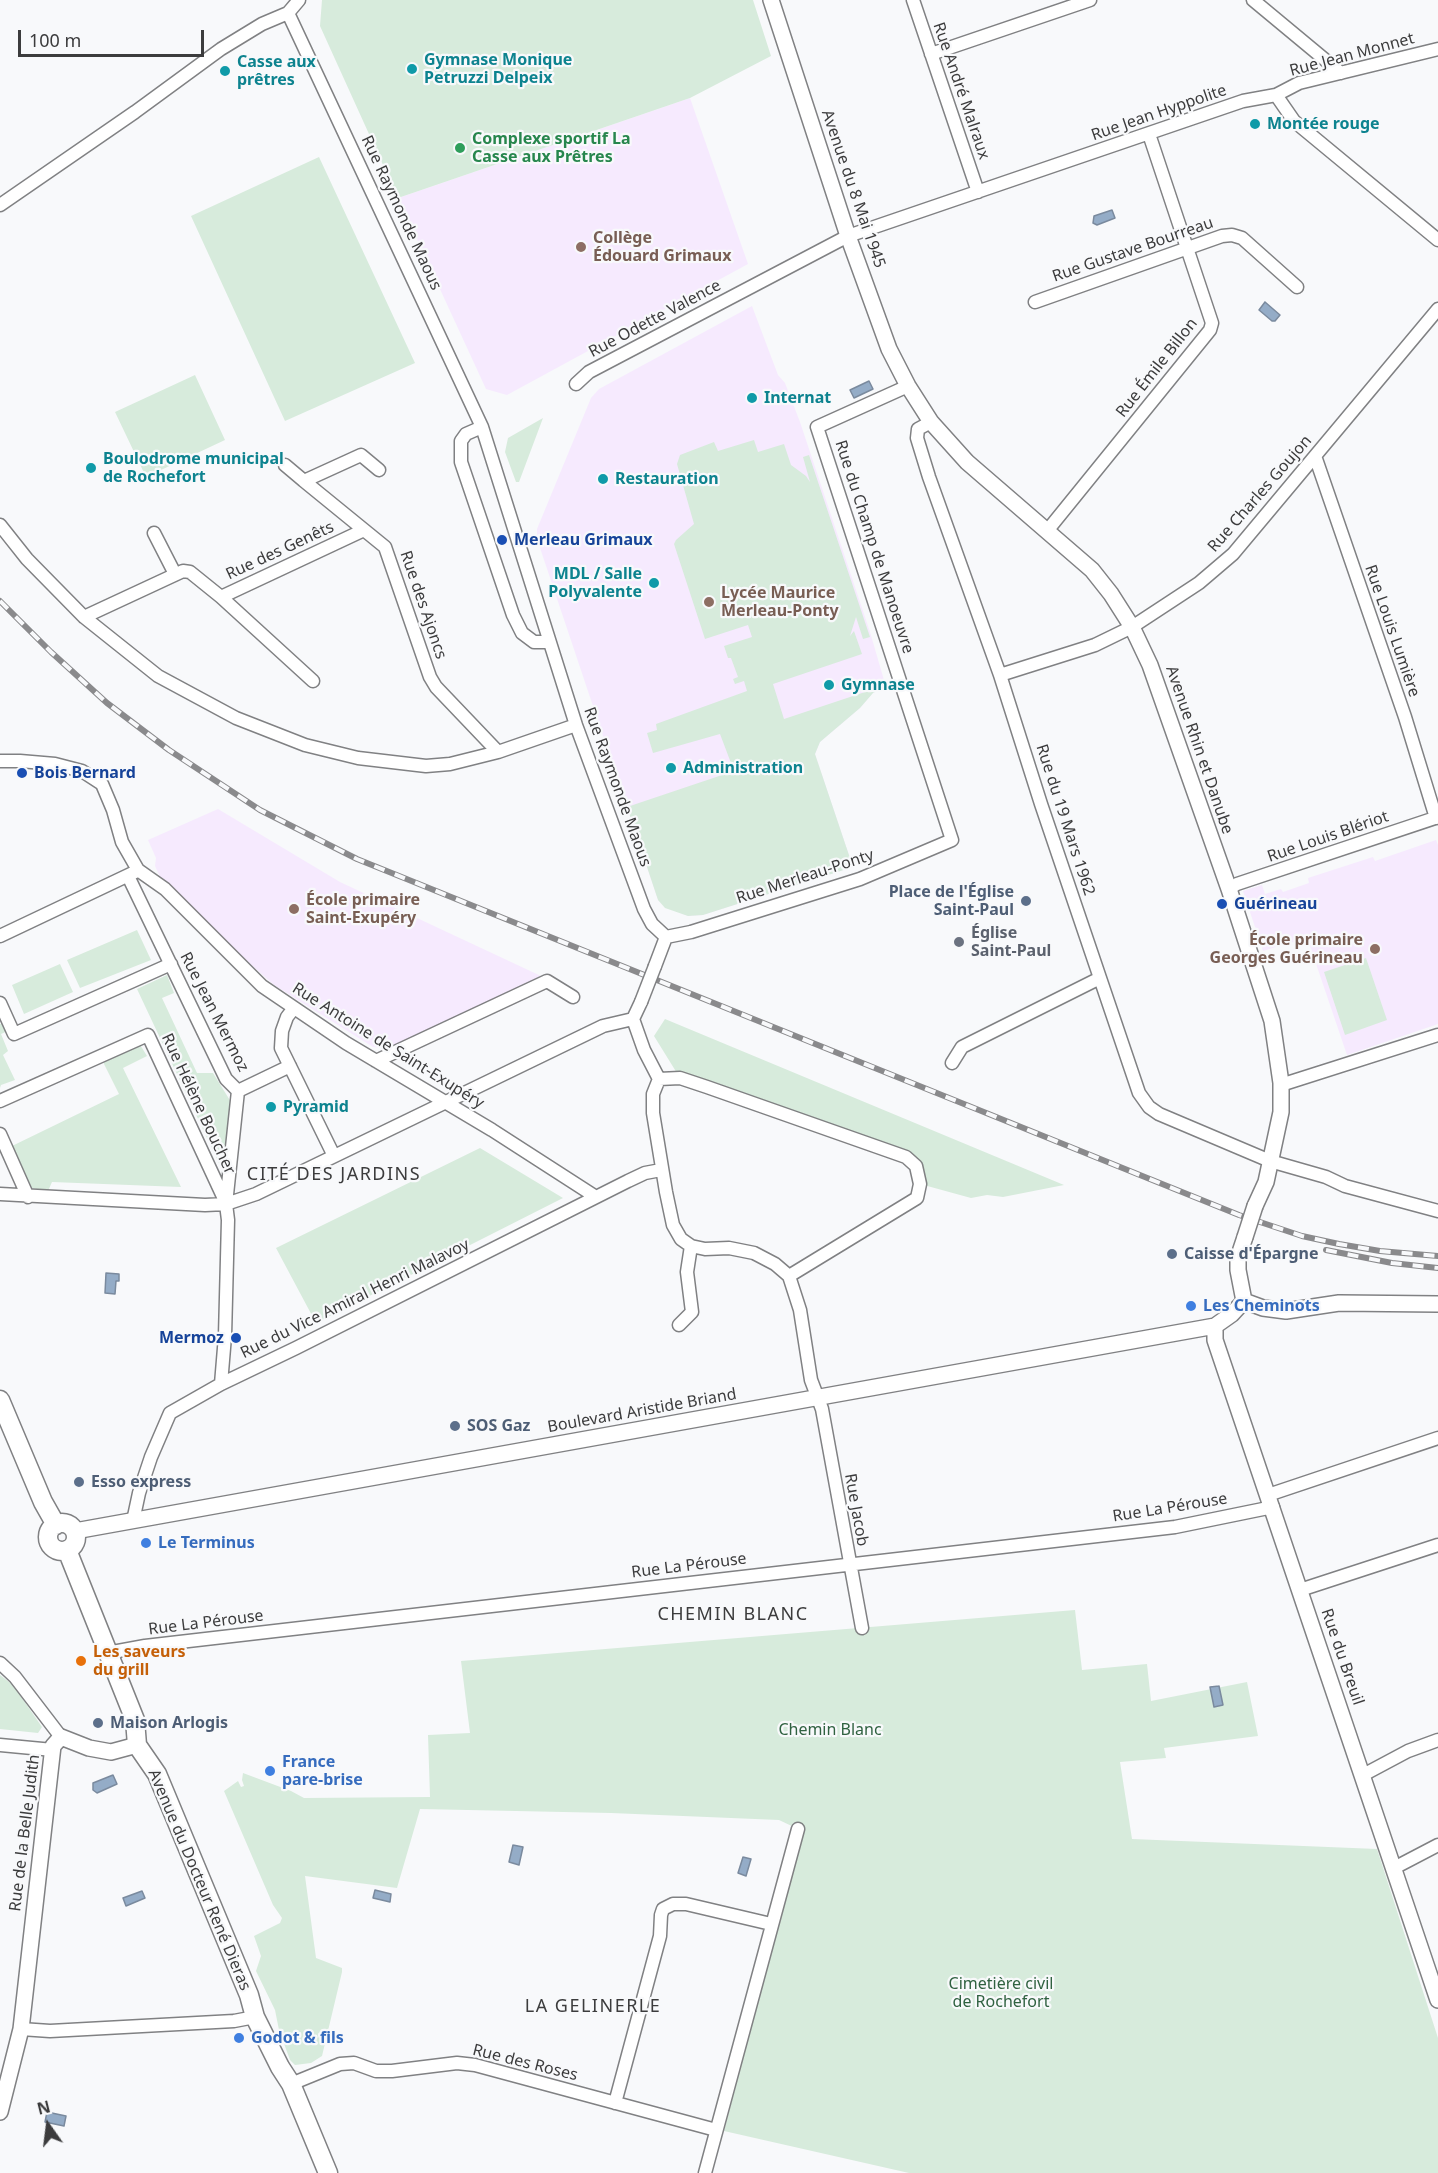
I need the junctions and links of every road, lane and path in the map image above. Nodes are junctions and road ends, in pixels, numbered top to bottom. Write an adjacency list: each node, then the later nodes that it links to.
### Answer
1 (299, 0): 6 (street)
2 (771, 0): 14 (street, Avenue du 8 Mai 1945)
3 (913, 0): 8 (street, Rue André Malraux)
4 (1090, 0): 8 (street)
5 (1253, 0): 9 (street)
6 (288, 13): 13 (street); 23 (street, Rue Raymonde Maous)
7 (1438, 49): 9 (street, Rue Jean Monnet)
8 (931, 54): 12 (street, Rue André Malraux)
9 (1341, 73): 10 (street, Rue Jean Monnet)
10 (1276, 95): 11 (street, Rue Jean Hyppolite); 15 (street)
11 (1149, 134): 12 (street, Rue Jean Hyppolite); 16 (street, Rue Émile Billon)
12 (978, 192): 14 (street, Rue Jean Hyppolite)
13 (0, 205)
14 (848, 236): 20 (street, Rue Odette Valence); 21 (street, Avenue du 8 Mai 1945)
15 (1438, 240)
16 (1188, 248): 17 (street, Rue Gustave Bourreau); 18 (street, Rue Gustave Bourreau); 30 (street, Rue Émile Billon)
17 (1297, 287)
18 (1035, 302)
19 (1438, 309): 24 (street, Rue Charles Goujon)
20 (576, 384)
21 (908, 386): 22 (street, Avenue Rhin et Danube); 43 (street, Rue du Champ de Manoeuvre)
22 (931, 422): 30 (street, Avenue Rhin et Danube); 37 (street, Rue du 19 Mars 1962)
23 (482, 427): 36 (street, Rue Raymonde Maous); 36 (street)
24 (1315, 456): 35 (street, Rue Charles Goujon); 42 (street, Rue Louis Lumière)
25 (285, 465): 27 (street, Rue des Ajoncs)
26 (379, 470): 27 (street)
27 (304, 481): 29 (street, Rue des Ajoncs)
28 (0, 525): 34 (street)
29 (364, 530): 33 (street, Rue des Genêts); 40 (street, Rue des Ajoncs)
30 (1047, 531): 35 (street, Avenue Rhin et Danube)
31 (154, 533): 32 (street)
32 (175, 574): 33 (street, Rue des Genêts); 34 (street)
33 (221, 597): 38 (street)
34 (84, 617): 40 (street)
35 (1132, 627): 37 (street, Rue Charles Goujon); 45 (street, Avenue Rhin et Danube)
36 (549, 642): 39 (street, Rue Raymonde Maous)
37 (1000, 675): 49 (street, Rue du 19 Mars 1962)
38 (313, 681)
39 (576, 725): 40 (street); 47 (street, Rue Raymonde Maous)
40 (498, 752)
41 (0, 761): 44 (street, Rue Antoine de Saint-Exupéry)
42 (1437, 817): 45 (street, Rue Louis Blériot)
43 (952, 840): 47 (street, Rue Merleau-Ponty)
44 (133, 873): 46 (street); 48 (street, Rue Jean Mermoz); 52 (street, Rue Antoine de Saint-Exupéry)
45 (1229, 889): 59 (street, Avenue Rhin et Danube)
46 (0, 936)
47 (666, 938): 53 (street, bridge)
48 (171, 964): 51 (street); 60 (street, Rue Jean Mermoz)
49 (1100, 978): 56 (street); 65 (street, Rue du 19 Mars 1962)
50 (573, 997): 55 (street)
51 (0, 1003)
52 (294, 1008): 55 (street, Rue Antoine de Saint-Exupéry); 57 (street)
53 (633, 1019): 58 (street); 62 (street)
54 (1438, 1035): 59 (street)
55 (376, 1061): 62 (street, Rue Antoine de Saint-Exupéry)
56 (952, 1063)
57 (290, 1066): 60 (street); 64 (street)
58 (659, 1079): 66 (street); 73 (street)
59 (1281, 1083): 65 (street, Avenue Rhin et Danube)
60 (238, 1091): 70 (street, Rue Jean Mermoz)
61 (0, 1101): 70 (street, Rue Hélène Boucher)
62 (448, 1103): 64 (street); 69 (street, Rue Antoine de Saint-Exupéry)
63 (0, 1134): 68 (street)
64 (334, 1156): 70 (street)
65 (1270, 1161): 71 (street, Rue du 19 Mars 1962); 74 (street, Avenue Rhin et Danube, bridge)
66 (661, 1170): 69 (street, Rue du Vice Amiral Henri Malavoy); 72 (street)
67 (0, 1194): 68 (street)
68 (28, 1197): 70 (street)
69 (596, 1197): 78 (street, Rue du Vice Amiral Henri Malavoy)
70 (226, 1204): 78 (street, Rue Jean Mermoz)
71 (1438, 1211)
72 (691, 1246): 73 (street); 76 (street)
73 (789, 1276): 79 (street, Rue Jacob)
74 (1244, 1301): 75 (street); 77 (street)
75 (1438, 1304)
76 (679, 1325)
77 (1215, 1326): 79 (street, Boulevard Aristide Briand); 82 (street, Rue du Breuil)
78 (220, 1384): 83 (street, Rue du Vice Amiral Henri Malavoy)
79 (816, 1398): 83 (street, Boulevard Aristide Briand); 88 (street, Rue Jacob)
80 (0, 1400): 84 (main road)
81 (1438, 1438): 82 (street, Rue La Pérouse)
82 (1270, 1501): 88 (street, Rue La Pérouse); 89 (street, Rue du Breuil)
83 (133, 1521): 85 (street, Boulevard Aristide Briand)
84 (56, 1524): 85 (main road); 87 (main road)
85 (75, 1531): 87 (main road)
86 (1438, 1545): 89 (street)
87 (67, 1550): 91 (main road, Avenue du Docteur René Dieras)
88 (849, 1564): 90 (street, Rue Jacob); 91 (street, Rue La Pérouse)
89 (1300, 1590): 97 (street, Rue du Breuil)
90 (862, 1628)
91 (107, 1653): 96 (main road, Avenue du Docteur René Dieras)
92 (0, 1663): 94 (street)
93 (1438, 1740): 97 (street)
94 (57, 1744): 95 (street); 96 (street); 104 (street, Rue de la Belle Judith)
95 (0, 1745)
96 (137, 1745): 103 (main road, Avenue du Docteur René Dieras)
97 (1363, 1775): 100 (street, Rue du Breuil)
98 (798, 1829): 101 (street)
99 (1438, 1845): 100 (street)
100 (1394, 1868): 102 (street, Rue du Breuil)
101 (771, 1924): 106 (street); 108 (street)
102 (1437, 1992)
103 (255, 2017): 104 (street); 105 (main road, Avenue du Docteur René Dieras)
104 (21, 2029): 107 (street, Rue de la Belle Judith)
105 (291, 2084): 106 (street, Rue des Roses); 109 (main road, Avenue du Docteur René Dieras)
106 (615, 2103): 108 (street, Rue des Roses)
107 (0, 2112)
108 (716, 2130): 110 (street)
109 (328, 2173)
110 (705, 2173)

